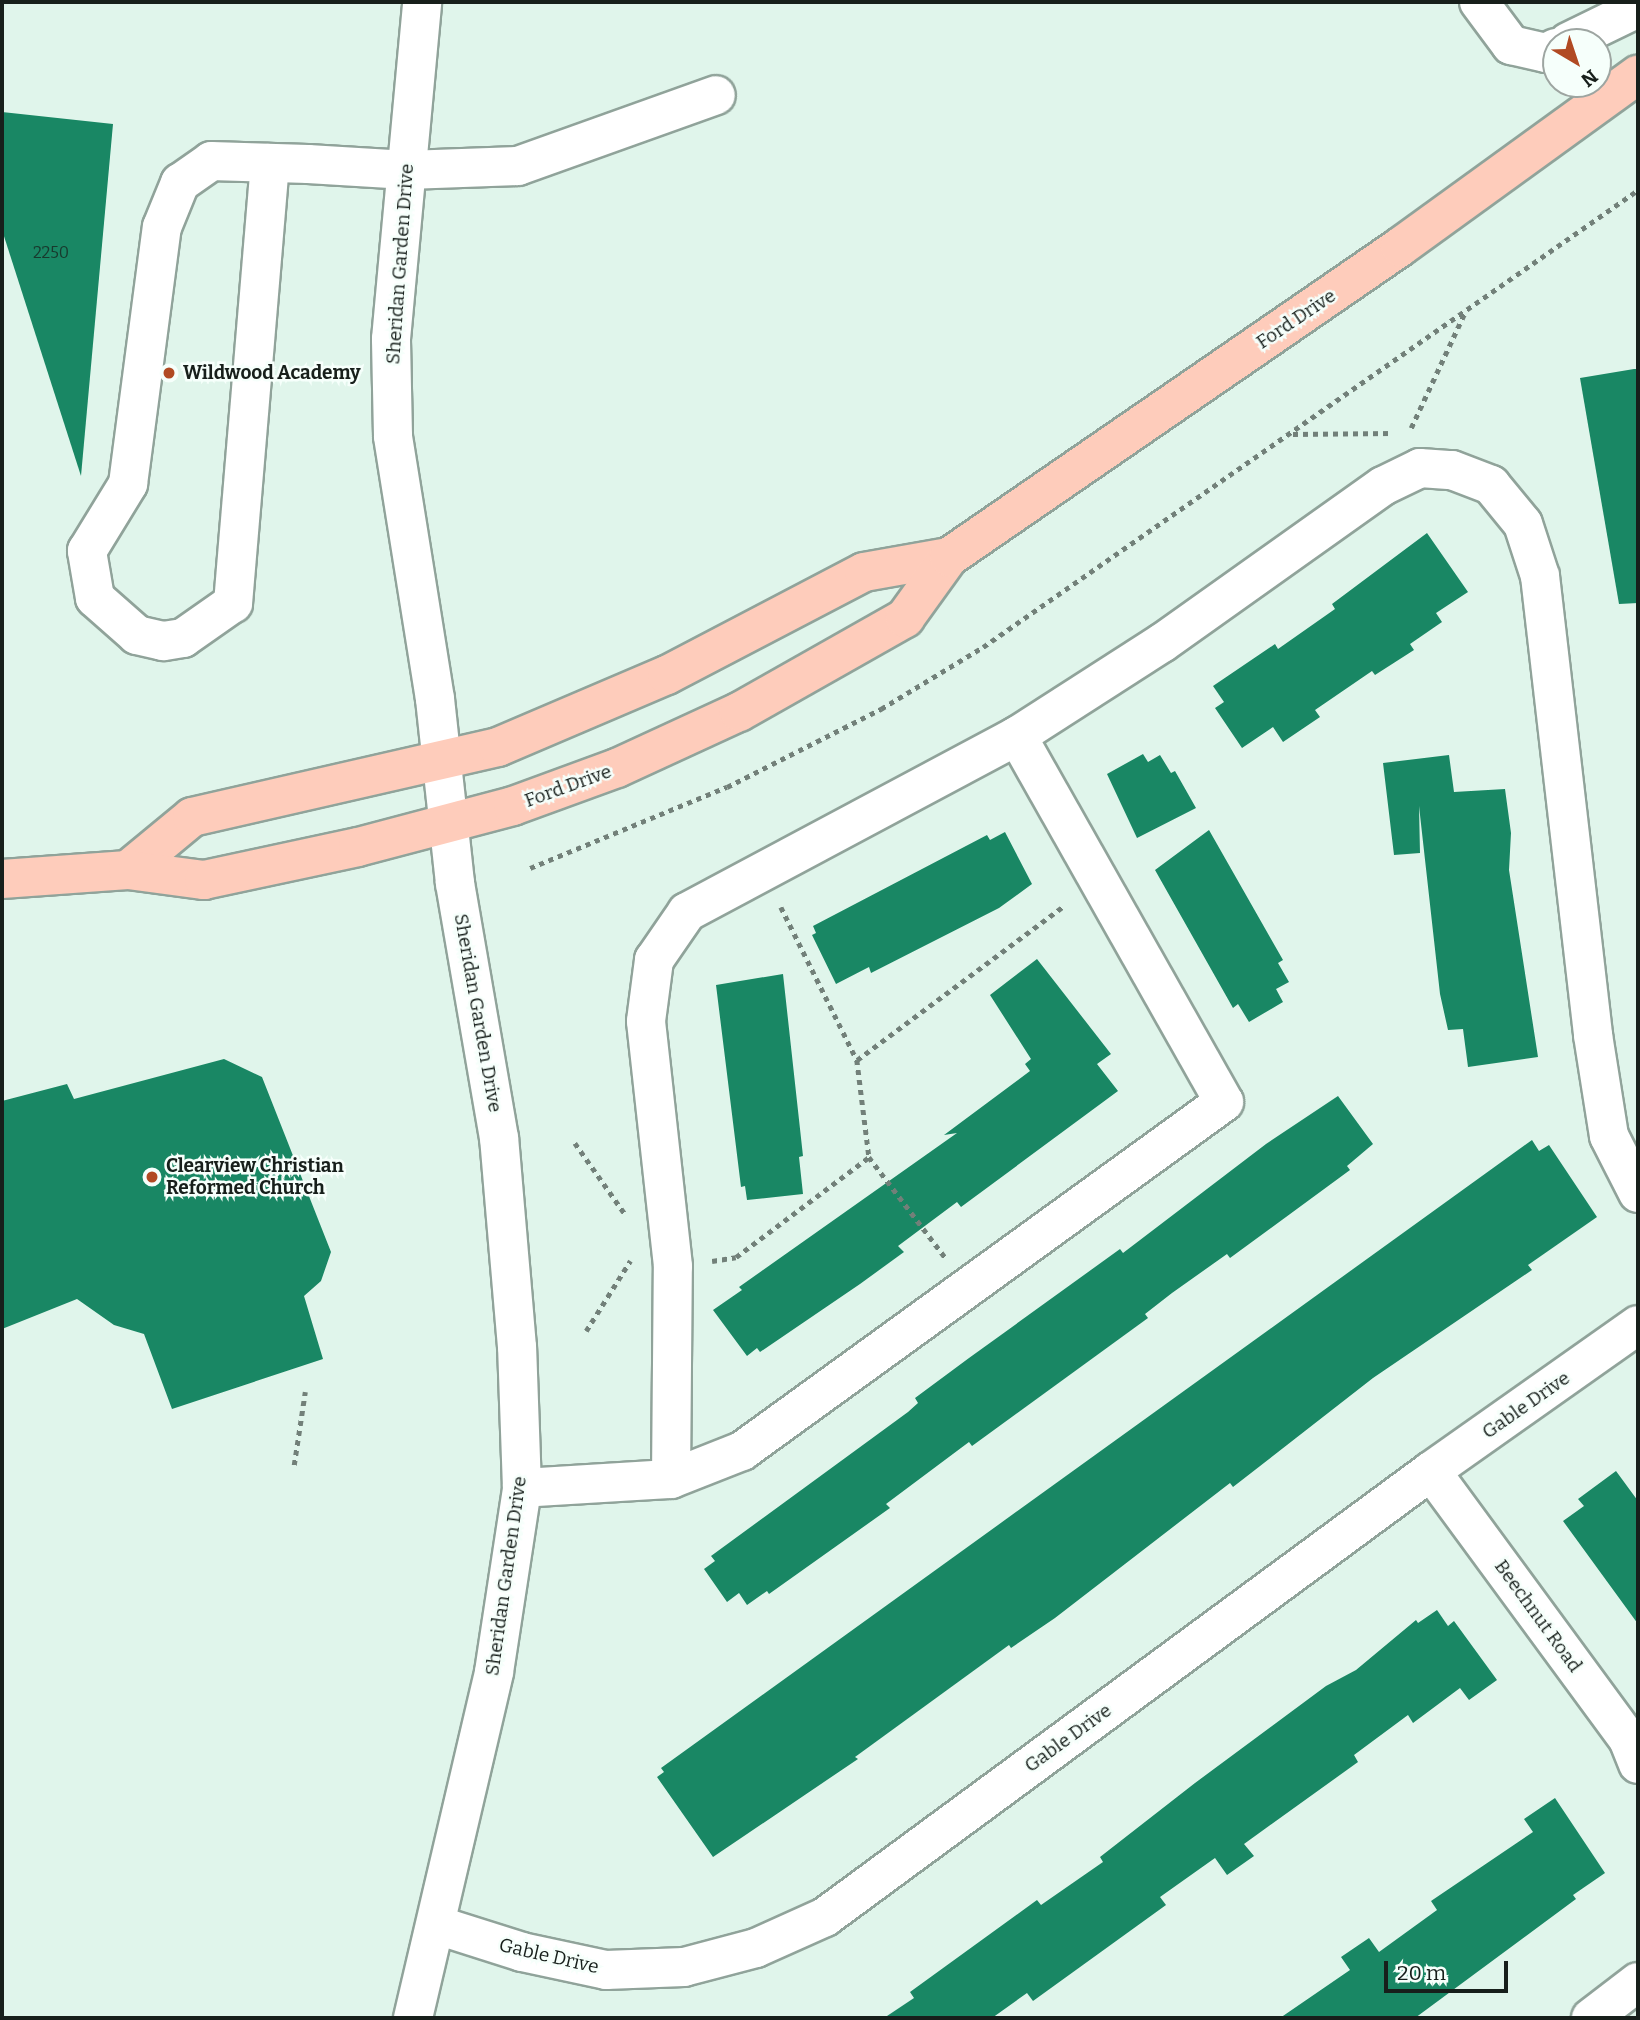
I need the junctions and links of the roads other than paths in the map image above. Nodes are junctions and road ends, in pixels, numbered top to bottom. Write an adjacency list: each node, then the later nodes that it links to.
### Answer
1 (422, 2): 9 (street, Sheridan Garden Drive)
2 (1479, 2): 5 (street)
3 (1638, 8): 4 (street)
4 (1597, 28)
5 (1542, 52)
6 (1638, 75): 10 (main road, Ford Drive)
7 (716, 95): 9 (street)
8 (270, 163): 8 (street); 9 (street)
9 (407, 170): 12 (street, Sheridan Garden Drive)
10 (949, 557): 12 (main road, Ford Drive); 13 (main road, Ford Drive)
11 (1017, 736): 16 (street); 19 (street); 19 (street)
12 (442, 760): 13 (street, Sheridan Garden Drive); 14 (main road, Ford Drive)
13 (448, 823): 14 (main road, Ford Drive); 20 (street, Sheridan Garden Drive)
14 (128, 870): 15 (main road, Ford Drive)
15 (2, 879)
16 (1638, 1193)
17 (1638, 1325): 18 (street, Gable Drive)
18 (1432, 1471): 21 (street, Beechnut Road); 22 (street, Gable Drive)
19 (671, 1479): 20 (street)
20 (522, 1488): 22 (street, Sheridan Garden Drive)
21 (1638, 1764)
22 (437, 1925): 24 (street, Sheridan Garden Drive)
23 (1638, 1982): 25 (street)
24 (413, 2018)
25 (1591, 2018)

